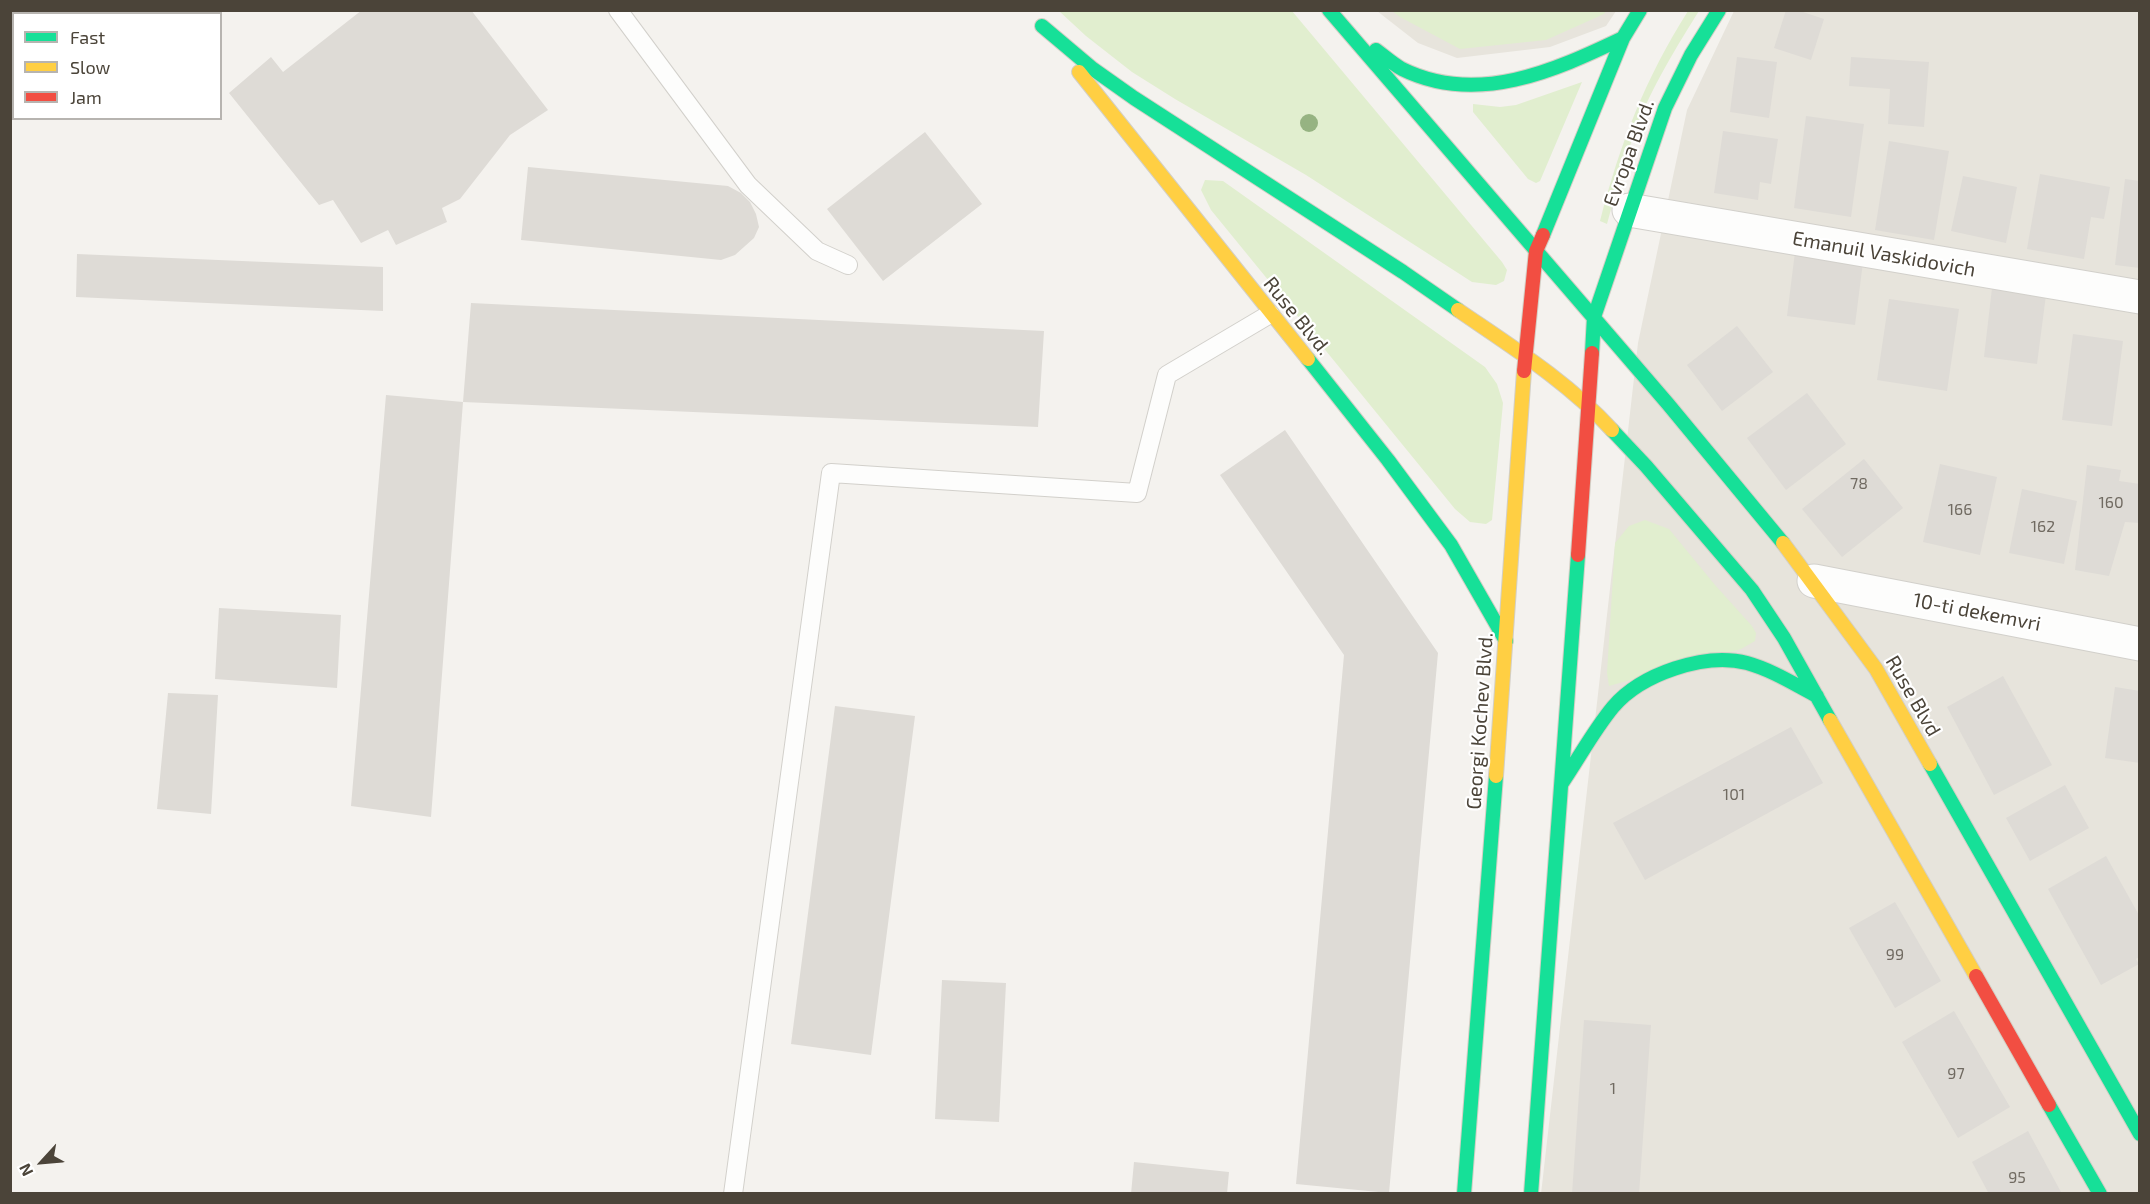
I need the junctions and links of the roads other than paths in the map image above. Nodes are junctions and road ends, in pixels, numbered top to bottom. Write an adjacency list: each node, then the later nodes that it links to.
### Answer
1 (618, 10): 9 (lane)
2 (1329, 10): 5 (main road)
3 (1640, 10): 6 (main road)
4 (1719, 10): 7 (main road, Evropa Blvd.)
5 (1344, 29): 6 (main road); 8 (main road)
6 (1623, 38): 8 (main road)
7 (1629, 210): 10 (street, Emanuil Vaskidovich); 12 (main road, Evropa Blvd.)
8 (1536, 251): 12 (main road); 13 (main road, Georgi Kochev Blvd.)
9 (848, 265)
10 (2139, 297)
11 (1270, 314): 13 (main road, Ruse Blvd.); 16 (main road, Ruse Blvd.); 21 (lane)
12 (1594, 317): 14 (main road); 15 (main road, Ruse Blvd)
13 (1525, 356): 14 (main road, Ruse Blvd.); 16 (main road, Georgi Kochev Blvd.)
14 (1589, 405): 18 (main road); 19 (main road)
15 (1814, 581): 17 (street, 10-ti dekemvri); 20 (main road, Ruse Blvd)
16 (1506, 640): 22 (main road, Georgi Kochev Blvd.)
17 (2139, 644)
18 (1819, 697): 19 (main road); 24 (main road)
19 (1560, 785): 23 (main road)
20 (2139, 1134)
21 (734, 1194)
22 (1464, 1194)
23 (1531, 1194)
24 (2100, 1194)

